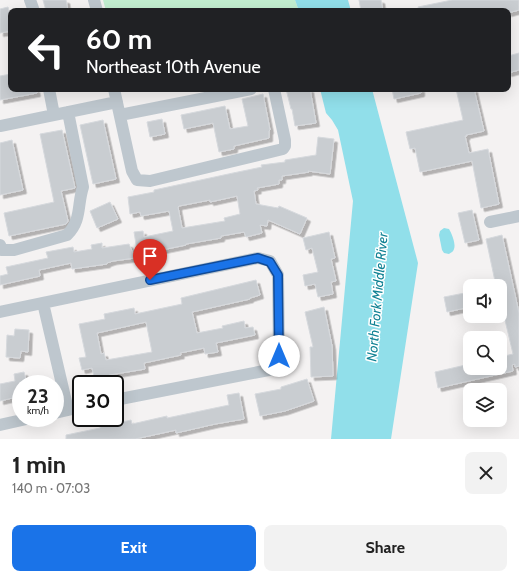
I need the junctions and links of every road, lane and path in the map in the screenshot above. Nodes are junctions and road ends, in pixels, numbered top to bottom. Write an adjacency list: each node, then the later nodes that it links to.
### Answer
1 (50, 92): 7 (street)
2 (115, 92): 5 (street)
3 (236, 92): 8 (street)
4 (275, 92): 8 (street)
5 (117, 102): 6 (street); 8 (street)
6 (68, 112): 7 (street); 12 (street)
7 (54, 115): 9 (street)
8 (120, 115)
9 (0, 126)
10 (519, 216): 11 (street)
11 (490, 222)
12 (0, 245)
13 (43, 303): 14 (street); 15 (street); 17 (street)
14 (0, 312)
15 (124, 398)
16 (72, 409): 17 (street)
17 (68, 410): 18 (street)
18 (64, 411)
19 (12, 422): 20 (street)
20 (0, 425)

